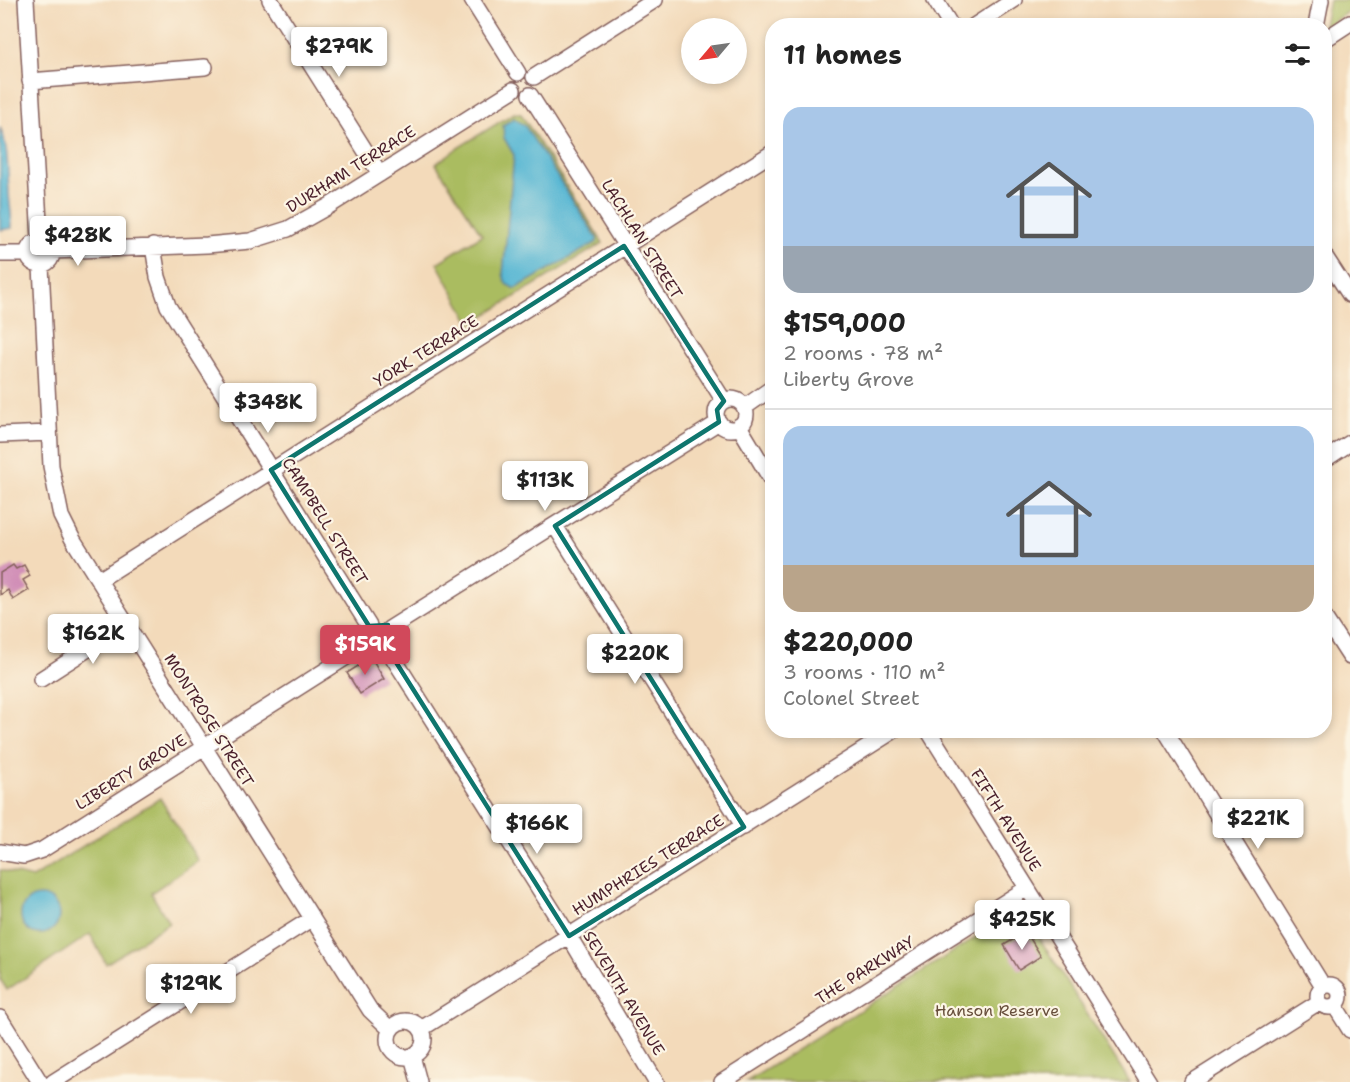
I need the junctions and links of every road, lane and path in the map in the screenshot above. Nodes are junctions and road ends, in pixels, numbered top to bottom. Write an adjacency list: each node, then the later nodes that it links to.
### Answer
1 (26, 0): 16 (street)
2 (270, 0): 20 (street)
3 (472, 0): 14 (street)
4 (656, 0): 15 (street)
5 (935, 0): 8 (street)
6 (1014, 0): 9 (street)
7 (1321, 0): 10 (street)
8 (946, 18)
9 (986, 18)
10 (1318, 18)
11 (1350, 23): 12 (street)
12 (1332, 35)
13 (205, 67): 16 (street)
14 (518, 73): 15 (street); 17 (street)
15 (534, 77): 18 (street)
16 (30, 81): 21 (street)
17 (513, 90): 18 (street); 20 (street, DURHAM TERRACE)
18 (530, 95): 23 (street, LACHLAN STREET)
19 (765, 157): 23 (street, YORK TERRACE)
20 (380, 174): 22 (street, DURHAM TERRACE)
21 (40, 239): 24 (street); 26 (street)
22 (153, 246): 24 (street, DURHAM TERRACE); 40 (street, CAMPBELL STREET)
23 (624, 246): 31 (street, LACHLAN STREET); 40 (street, YORK TERRACE)
24 (52, 251): 27 (street)
25 (0, 254): 26 (street)
26 (28, 254): 27 (street)
27 (40, 266): 35 (street, MONTROSE STREET)
28 (1332, 267): 29 (street)
29 (1350, 295)
30 (765, 393): 32 (street)
31 (724, 401): 32 (street); 33 (street)
32 (745, 407): 34 (street)
33 (719, 422): 34 (street); 41 (street)
34 (739, 426): 39 (street)
35 (49, 433): 36 (street); 42 (street, MONTROSE STREET)
36 (0, 435)
37 (1350, 443): 38 (street)
38 (1332, 455)
39 (765, 469)
40 (271, 470): 42 (street, YORK TERRACE); 44 (street, CAMPBELL STREET)
41 (555, 526): 45 (street); 55 (street)
42 (99, 579): 43 (street, MONTROSE STREET)
43 (127, 624): 50 (street); 54 (street, MONTROSE STREET)
44 (369, 626): 45 (street); 47 (street)
45 (389, 629): 48 (street)
46 (1332, 629): 49 (street)
47 (367, 644): 48 (street); 54 (street, LIBERTY GROVE)
48 (387, 648): 59 (street, SEVENTH AVENUE)
49 (1350, 657)
50 (41, 680)
51 (883, 738): 55 (street, HUMPHRIES TERRACE)
52 (933, 738): 57 (street, FIFTH AVENUE)
53 (1170, 738): 60 (street)
54 (204, 747): 56 (street, LIBERTY GROVE); 58 (street, MONTROSE STREET)
55 (744, 827): 59 (street, HUMPHRIES TERRACE)
56 (0, 852)
57 (1027, 888): 73 (street, THE PARKWAY); 74 (street, FIFTH AVENUE)
58 (312, 920): 65 (street, MONTROSE STREET); 70 (street)
59 (569, 936): 66 (street, HUMPHRIES TERRACE); 72 (street, SEVENTH AVENUE)
60 (1323, 986): 61 (street); 62 (street)
61 (1344, 986): 63 (street)
62 (1319, 1002): 63 (street); 75 (street)
63 (1335, 1006): 67 (street)
64 (0, 1018): 69 (street)
65 (390, 1029): 66 (street); 68 (street)
66 (421, 1029): 68 (street)
67 (1350, 1030)
68 (411, 1056): 71 (street)
69 (40, 1082)
70 (53, 1082)
71 (418, 1082)
72 (656, 1082)
73 (722, 1082)
74 (1149, 1082)
75 (1192, 1082)

